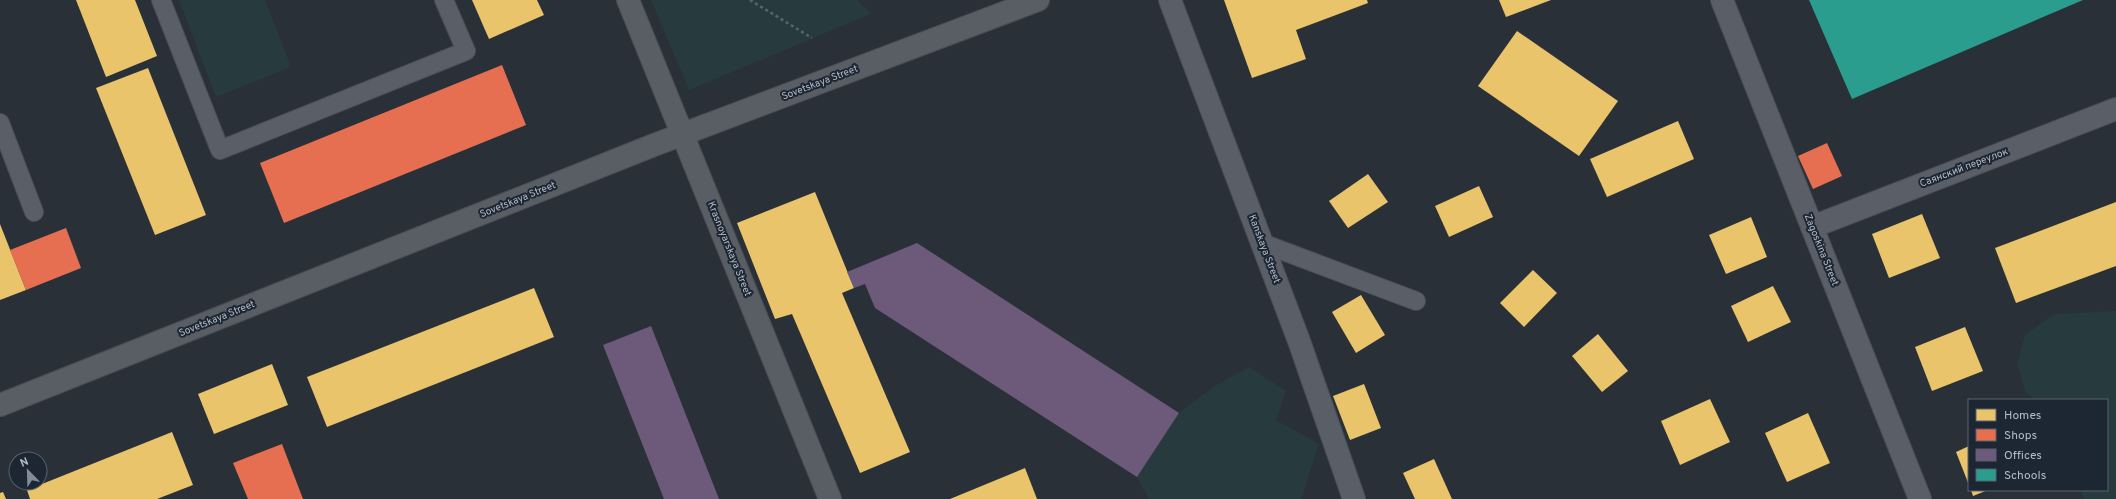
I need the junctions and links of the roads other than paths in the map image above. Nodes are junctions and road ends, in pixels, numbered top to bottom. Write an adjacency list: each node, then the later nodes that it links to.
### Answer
1 (161, 0): 2 (lane)
2 (444, 0)
3 (628, 0): 9 (main road, Krasnoyarskaya Street)
4 (1038, 0): 9 (main road, Sovetskaya Street)
5 (1170, 0): 12 (street, Kanskaya Street)
6 (1722, 0): 11 (street, Zagoskina Street)
7 (2116, 109): 11 (street, Саянский переулок)
8 (0, 123): 10 (lane)
9 (683, 134): 14 (main road, Sovetskaya Street); 15 (main road, Krasnoyarskaya Street)
10 (34, 212)
11 (1812, 227): 17 (street, Zagoskina Street)
12 (1262, 243): 13 (lane); 16 (street, Kanskaya Street)
13 (1416, 301)
14 (0, 405)
15 (830, 499)
16 (1354, 499)
17 (1920, 499)

